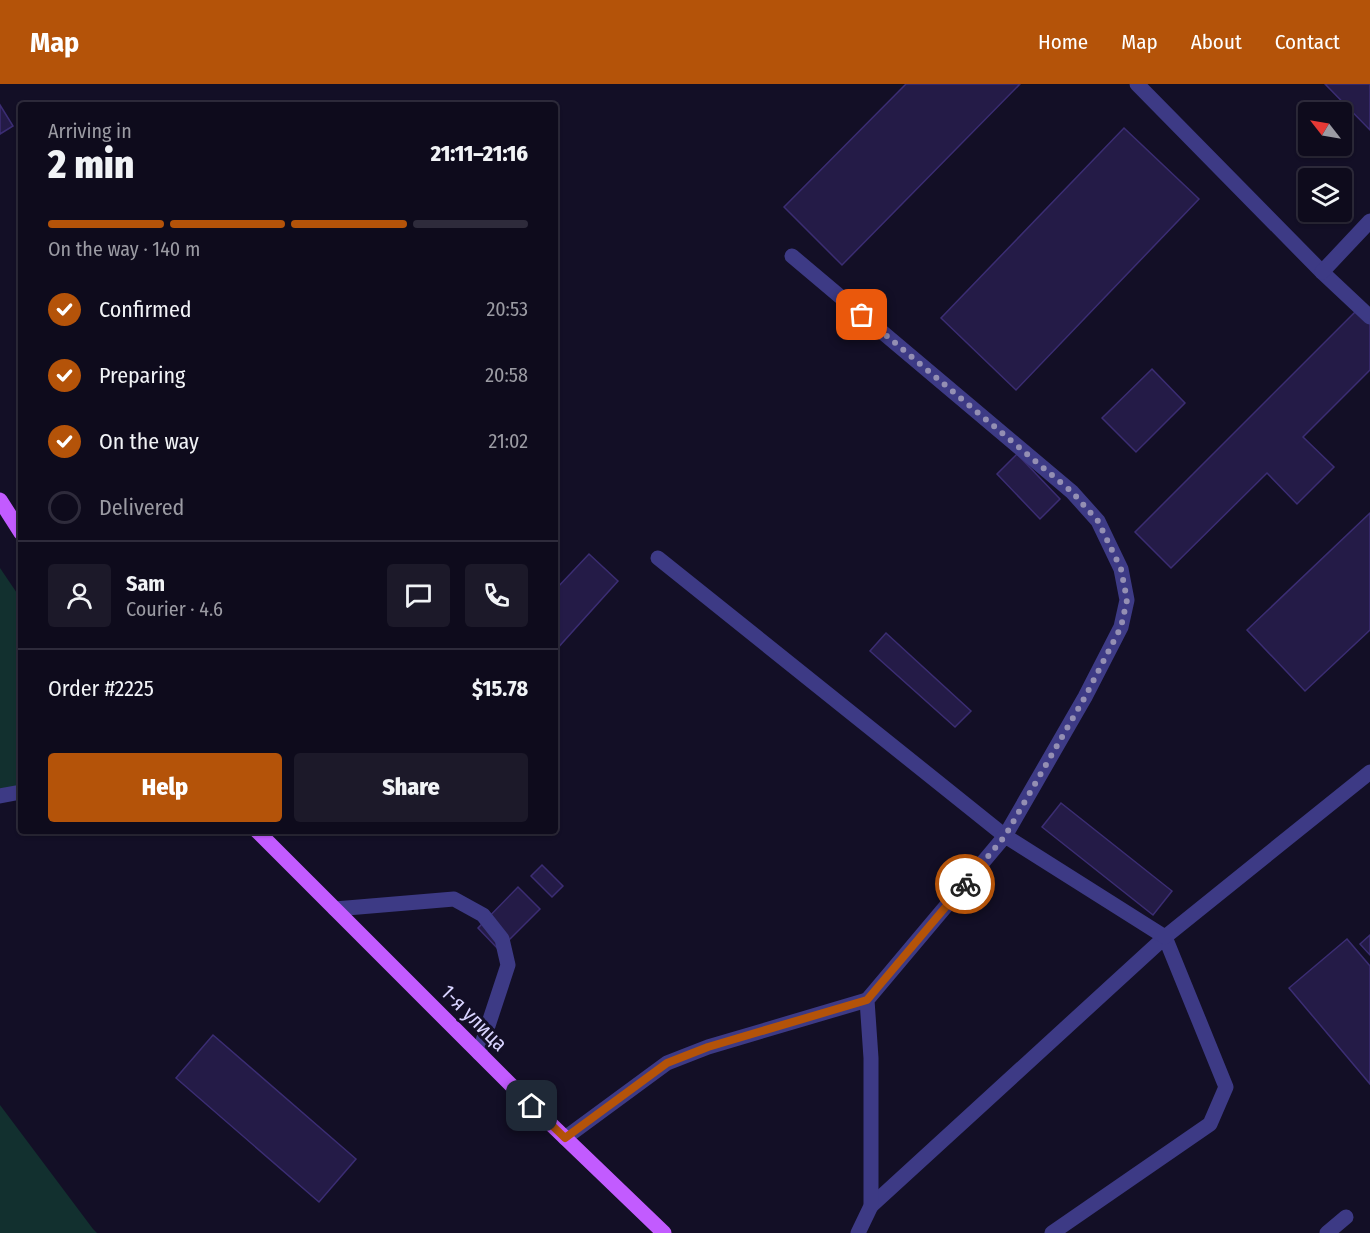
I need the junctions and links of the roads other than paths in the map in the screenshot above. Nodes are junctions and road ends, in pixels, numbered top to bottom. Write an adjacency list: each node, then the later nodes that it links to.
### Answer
1 (1137, 84): 4 (lane)
2 (1370, 221): 4 (lane)
3 (792, 256): 13 (lane)
4 (1322, 272): 5 (lane)
5 (1370, 317)
6 (0, 500): 7 (main road)
7 (18, 528)
8 (658, 558): 13 (lane)
9 (1370, 772): 15 (lane)
10 (18, 793): 11 (lane)
11 (0, 796)
12 (260, 834): 14 (main road, 1-я улица)
13 (1005, 836): 15 (lane); 16 (lane)
14 (335, 909): 17 (main road, 1-я улица); 17 (lane)
15 (1165, 938): 19 (lane); 23 (lane)
16 (867, 1000): 18 (lane); 19 (lane)
17 (479, 1053): 18 (main road, 1-я улица)
18 (565, 1138): 21 (main road, 1-я улица)
19 (871, 1206): 22 (lane)
20 (1346, 1217): 24 (lane)
21 (661, 1232)
22 (859, 1232)
23 (1052, 1233)
24 (1327, 1233)

